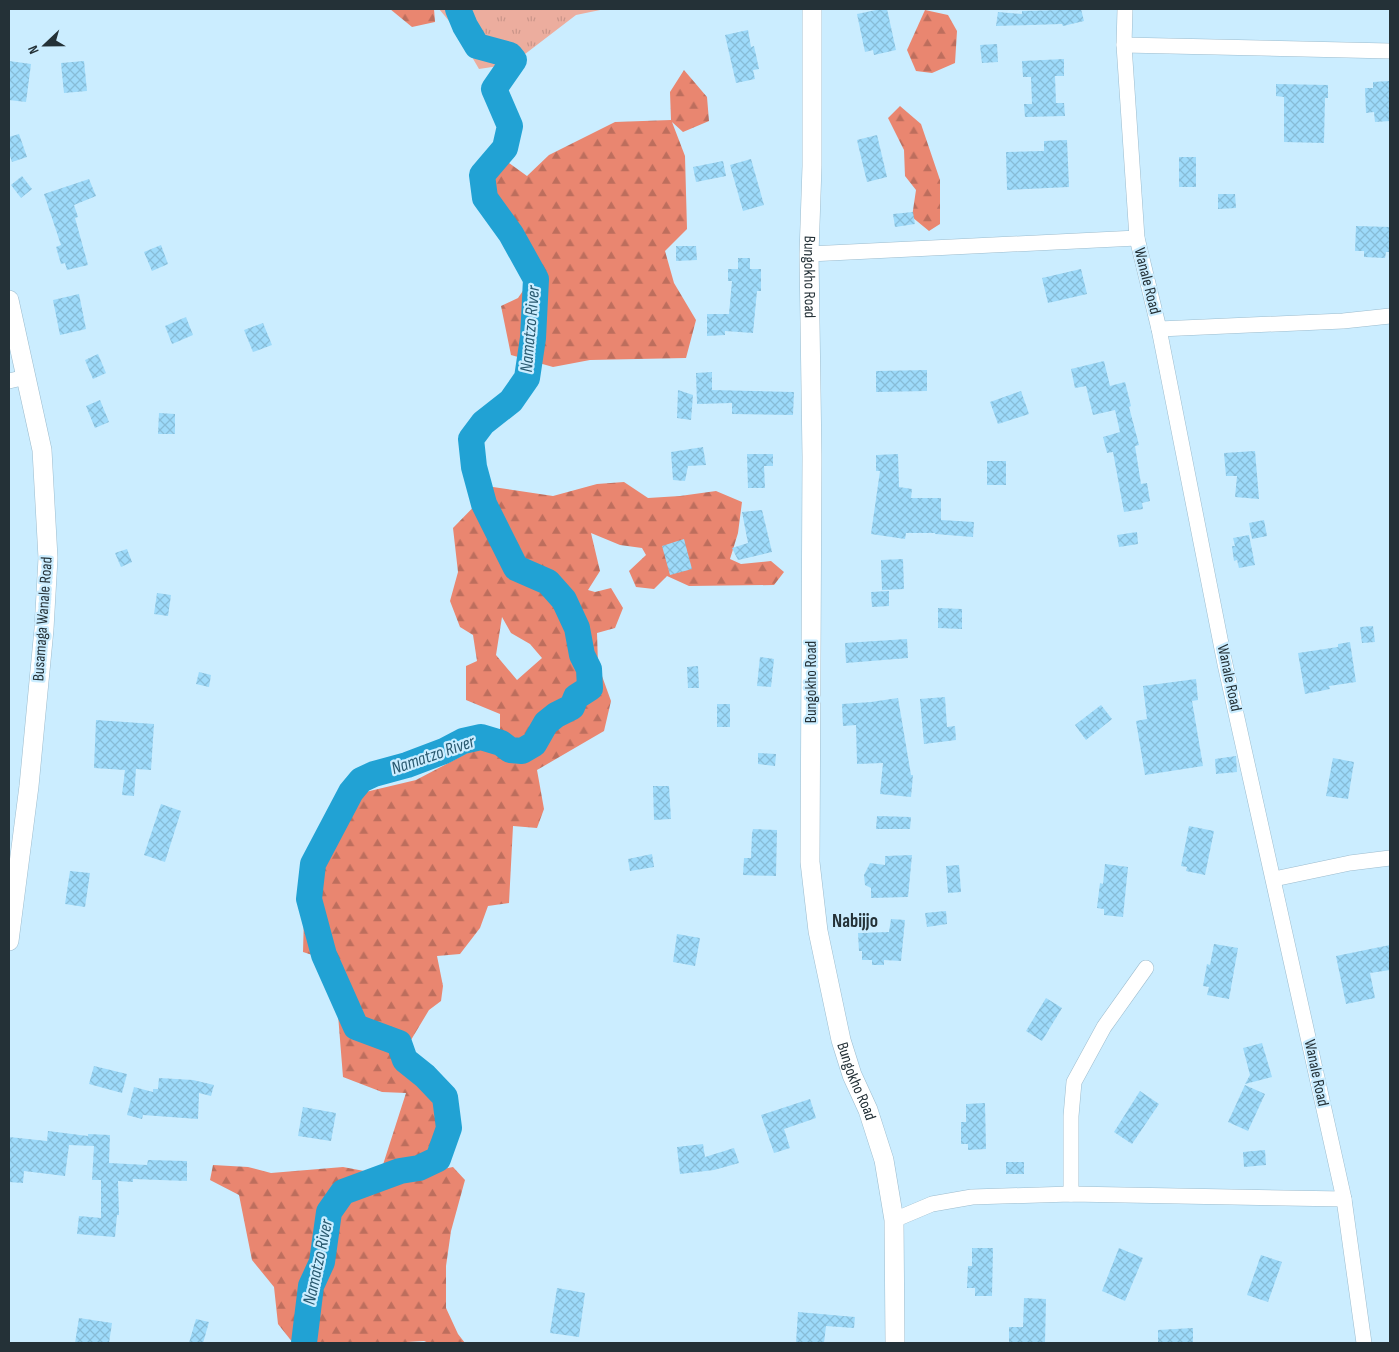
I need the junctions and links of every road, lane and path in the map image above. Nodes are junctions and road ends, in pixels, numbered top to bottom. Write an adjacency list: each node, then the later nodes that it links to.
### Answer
1 (812, 9): 6 (street, Bungokho Road)
2 (1125, 9): 3 (street, Wanale Road)
3 (1124, 45): 4 (street); 5 (street, Wanale Road)
4 (1390, 51)
5 (1137, 238): 6 (street); 9 (street, Wanale Road)
6 (809, 254): 17 (street, Bungokho Road)
7 (9, 300): 10 (street, Busamaga Wanale Road)
8 (1390, 316): 9 (street)
9 (1159, 329): 12 (street, Wanale Road)
10 (17, 379): 13 (street, Busamaga Wanale Road)
11 (1390, 858): 12 (street)
12 (1274, 879): 16 (street, Wanale Road)
13 (9, 941)
14 (1146, 968): 15 (street)
15 (1071, 1194): 16 (street); 17 (street)
16 (1344, 1199): 19 (street, Wanale Road)
17 (894, 1220): 18 (street, Bungokho Road)
18 (895, 1343)
19 (1364, 1343)

